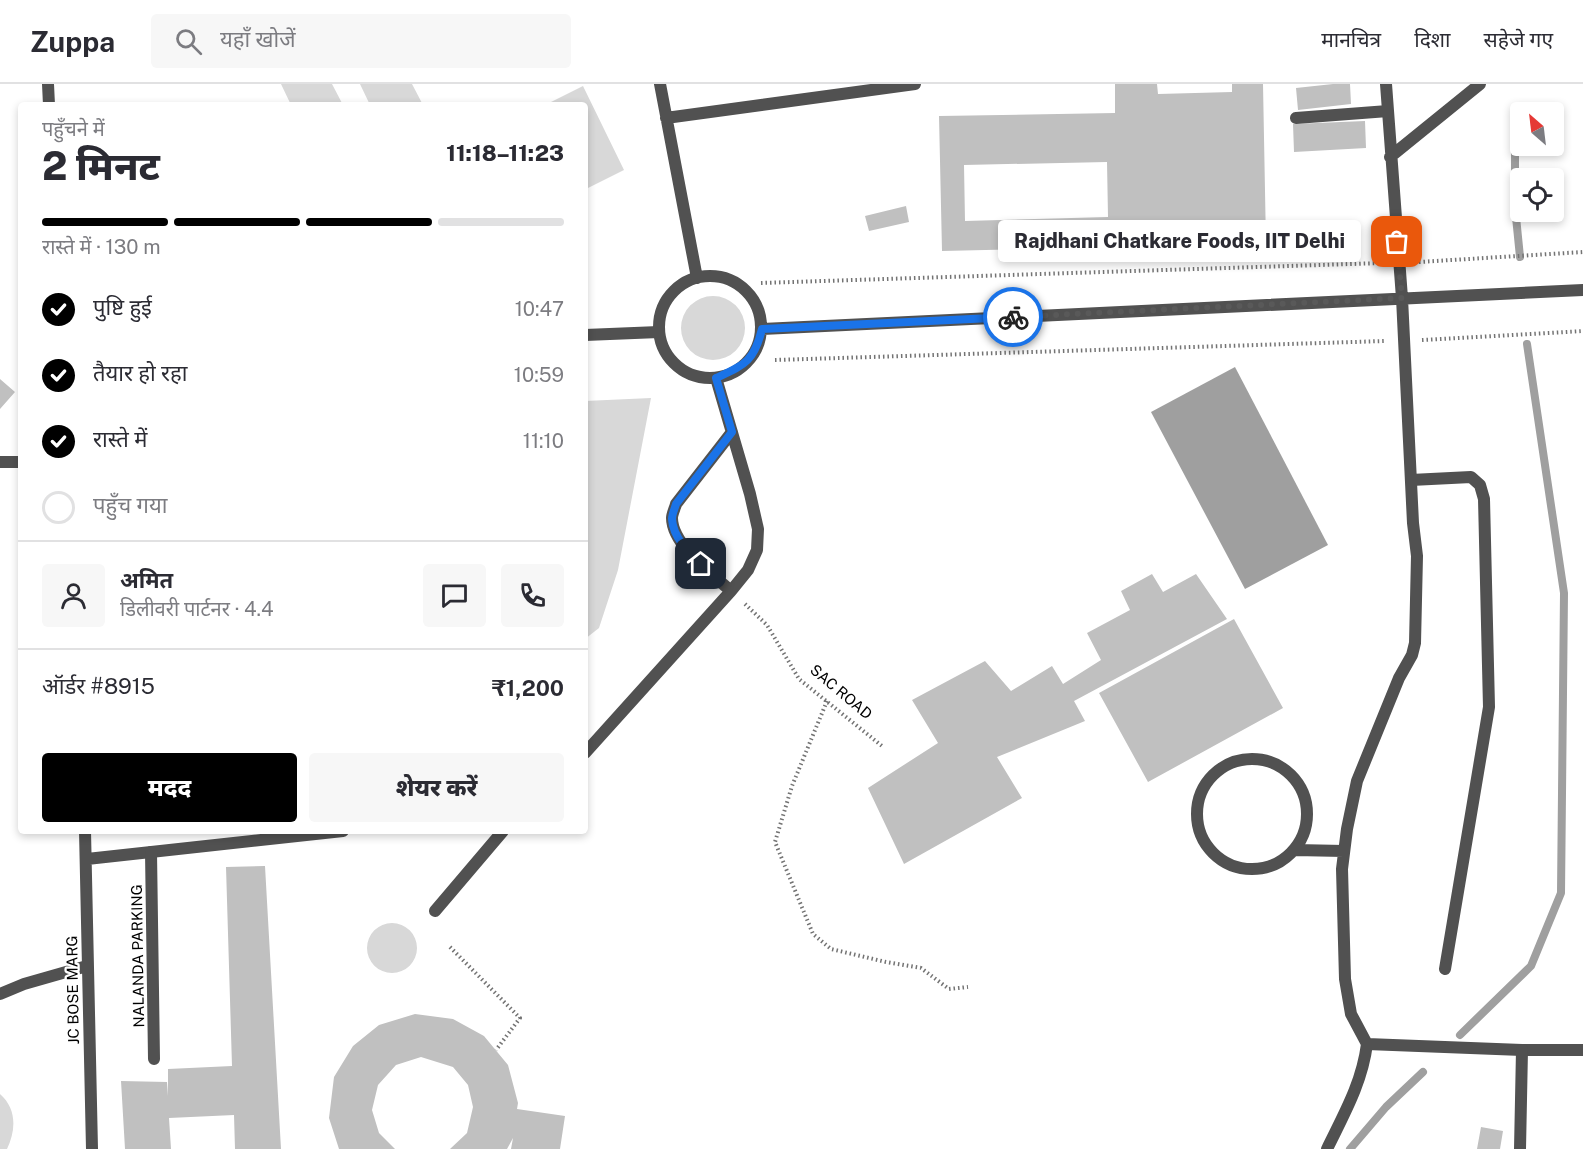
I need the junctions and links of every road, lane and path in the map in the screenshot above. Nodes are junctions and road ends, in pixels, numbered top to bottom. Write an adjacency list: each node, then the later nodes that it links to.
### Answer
1 (48, 84): 6 (street)
2 (660, 84): 8 (street)
3 (915, 84): 8 (street)
4 (1386, 84): 7 (street)
5 (1480, 84): 10 (street)
6 (50, 102)
7 (1388, 111): 9 (street); 10 (street)
8 (666, 117): 13 (street)
9 (1296, 118)
10 (1390, 157): 12 (street)
11 (1583, 252): 12 (path)
12 (1399, 263): 14 (path); 16 (street)
13 (697, 278): 17 (street); 19 (street)
14 (761, 283)
15 (1583, 290): 16 (street)
16 (1402, 298): 17 (street); 21 (street)
17 (762, 329): 23 (street)
18 (1583, 331): 21 (path)
19 (659, 332): 20 (street); 23 (street)
20 (588, 335)
21 (1404, 340): 22 (path); 27 (street)
22 (775, 360)
23 (716, 378): 24 (street)
24 (732, 432): 28 (street); 28 (street)
25 (0, 462): 26 (street)
26 (18, 462)
27 (1411, 480): 36 (street); 42 (street)
28 (732, 591): 29 (path, SAC ROAD); 31 (street)
29 (827, 701): 30 (path, SAC ROAD); 43 (path)
30 (882, 746)
31 (588, 750)
32 (85, 834): 38 (street, JC BOSE MARG)
33 (316, 834): 37 (street)
34 (500, 834): 39 (street)
35 (1295, 850): 35 (street); 36 (street)
36 (1344, 851): 45 (street)
37 (152, 852): 38 (street); 49 (street, NALANDA PARKING)
38 (87, 859): 41 (street, JC BOSE MARG)
39 (435, 911)
40 (450, 947): 46 (path)
41 (87, 966): 44 (street); 50 (street, JC BOSE MARG)
42 (1445, 969)
43 (968, 987)
44 (0, 994)
45 (1367, 1044): 47 (street); 51 (street)
46 (496, 1050)
47 (1522, 1050): 48 (street); 52 (street)
48 (1583, 1050)
49 (154, 1059)
50 (92, 1149)
51 (1327, 1149)
52 (1520, 1149)

